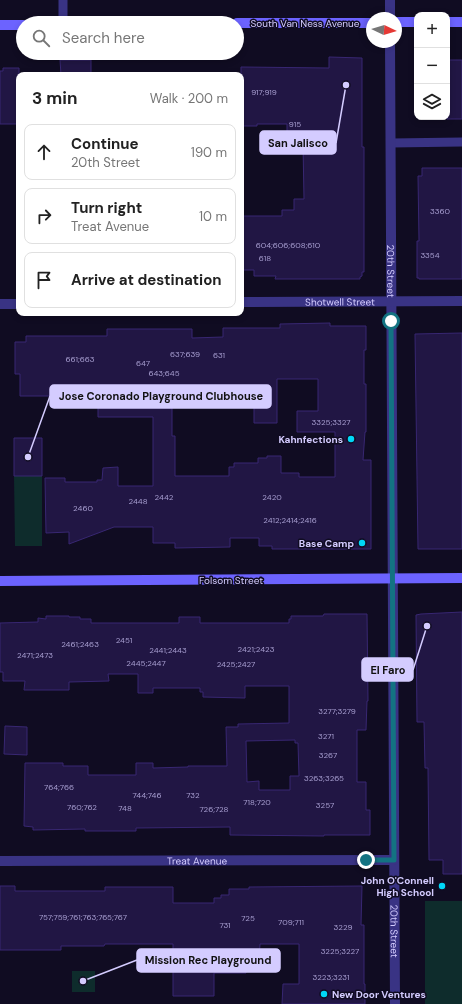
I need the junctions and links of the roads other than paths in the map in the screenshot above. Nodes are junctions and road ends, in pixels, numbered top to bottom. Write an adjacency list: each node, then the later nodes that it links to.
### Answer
1 (63, 0): 4 (lane)
2 (390, 0): 3 (street)
3 (390, 12)
4 (63, 16)
5 (402, 22): 6 (street)
6 (414, 22)
7 (450, 22): 8 (street)
8 (462, 22)
9 (244, 23): 10 (street, South Van Ness Avenue)
10 (366, 23)
11 (0, 25): 12 (street)
12 (16, 25)
13 (390, 48): 15 (street, 20th Street)
14 (462, 142): 15 (lane)
15 (391, 143): 16 (street, 20th Street)
16 (391, 301): 17 (street, Shotwell Street); 18 (street, Shotwell Street); 21 (street, 20th Street)
17 (462, 301)
18 (244, 302)
19 (0, 304): 20 (street)
20 (16, 304)
21 (393, 578): 22 (street, Folsom Street); 23 (street, Folsom Street); 24 (street, 20th Street)
22 (462, 578)
23 (0, 581)
24 (394, 860): 25 (street, Treat Avenue); 26 (street, 20th Street)
25 (0, 861)
26 (395, 1004)

